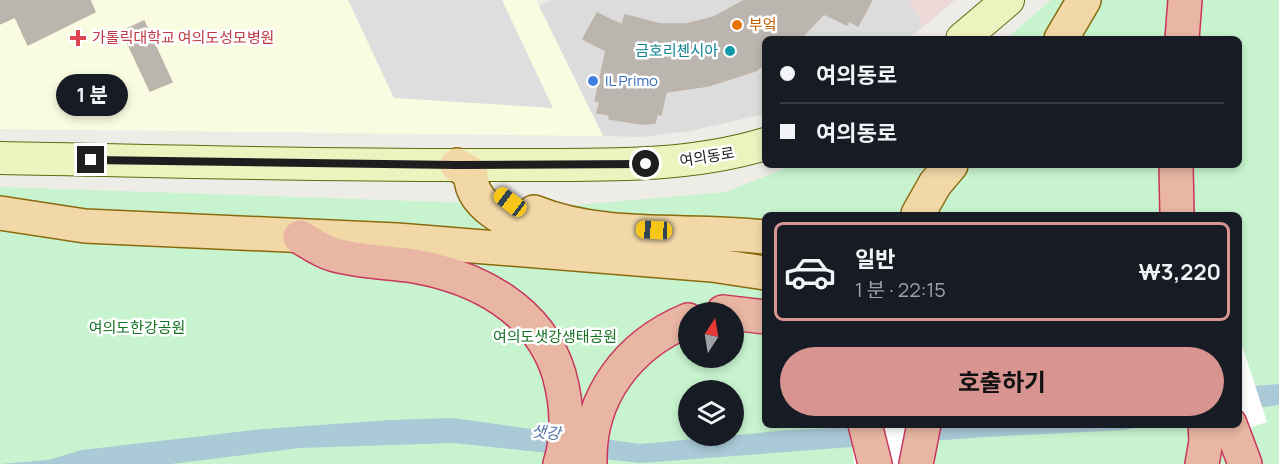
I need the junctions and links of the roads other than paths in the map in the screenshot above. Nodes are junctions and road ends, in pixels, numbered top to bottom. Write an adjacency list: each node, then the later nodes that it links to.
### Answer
1 (1008, 0): 4 (main road)
2 (1084, 0): 5 (main road)
3 (1185, 0): 6 (highway)
4 (966, 36)
5 (1063, 36)
6 (1182, 36)
7 (762, 145): 9 (main road, 여의동로)
8 (0, 158): 9 (main road, 여의동로)
9 (457, 165): 16 (main road); 17 (main road)
10 (948, 168): 12 (main road)
11 (1176, 168): 13 (highway)
12 (919, 212)
13 (1177, 212)
14 (0, 213): 15 (main road)
15 (300, 237): 18 (main road); 27 (highway)
16 (762, 237)
17 (762, 265)
18 (762, 273)
19 (744, 314): 20 (highway)
20 (762, 317)
21 (678, 324): 28 (highway)
22 (866, 428): 29 (highway)
23 (879, 428): 29 (main road)
24 (910, 428): 30 (main road)
25 (923, 428): 30 (highway)
26 (1215, 437): 31 (highway)
27 (560, 464)
28 (590, 464)
29 (876, 464)
30 (914, 464)
31 (1245, 464)

